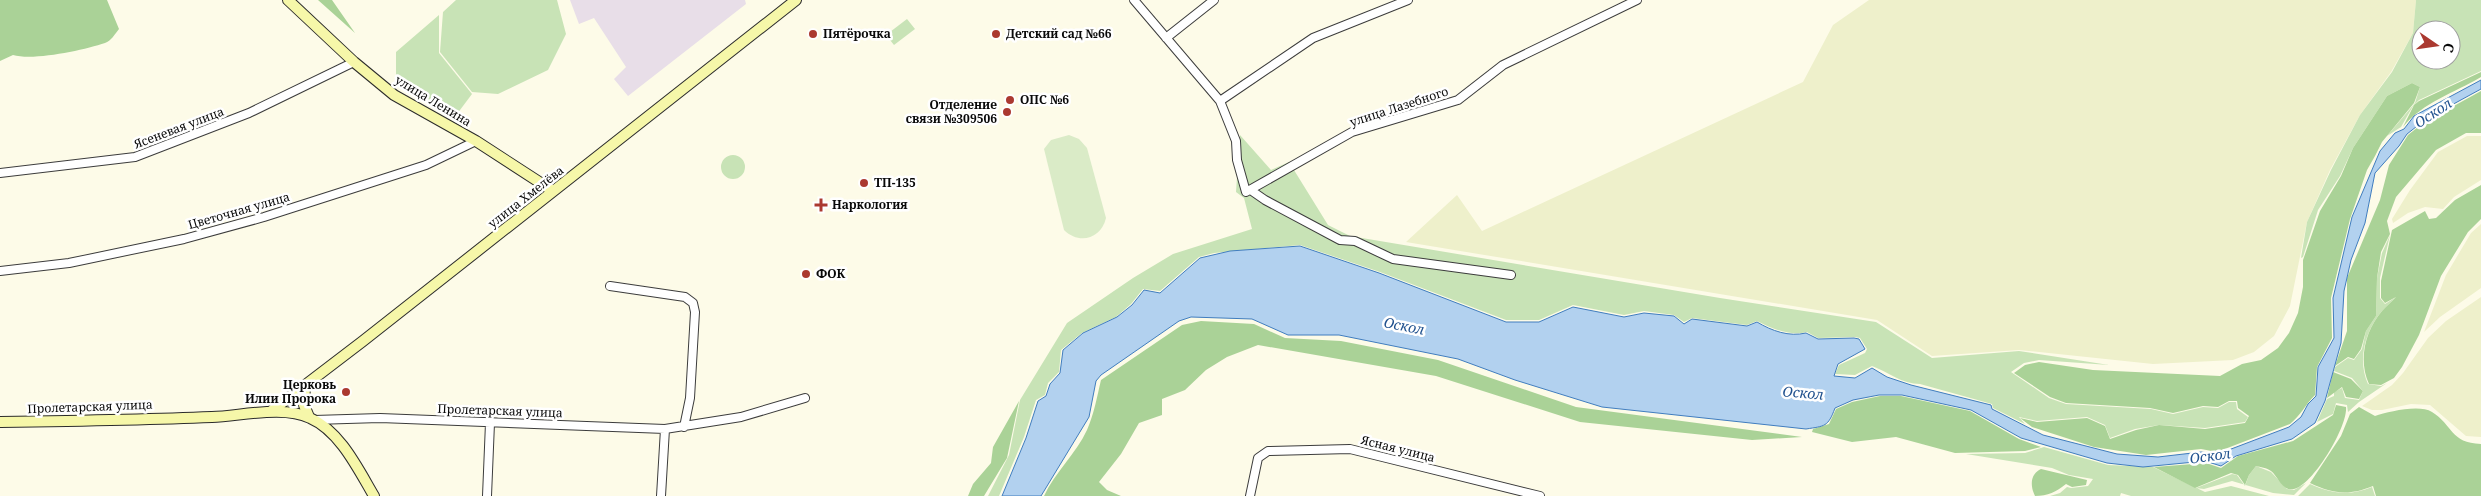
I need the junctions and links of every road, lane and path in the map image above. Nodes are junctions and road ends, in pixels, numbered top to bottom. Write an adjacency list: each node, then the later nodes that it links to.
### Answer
1 (288, 0): 8 (main road, улица Ленина)
2 (796, 0): 12 (main road, улица Хмелёва)
3 (1134, 0): 7 (street)
4 (1214, 0): 7 (street)
5 (1408, 0): 9 (street)
6 (1637, 0): 13 (street, улица Лазебного)
7 (1166, 38): 9 (street)
8 (354, 62): 10 (main road, улица Ленина); 11 (street, Ясеневая улица)
9 (1220, 101): 13 (street)
10 (476, 141): 12 (main road, улица Ленина); 14 (street, Цветочная улица)
11 (0, 173)
12 (553, 191): 17 (main road, улица Хмелёва)
13 (1249, 192): 15 (street)
14 (0, 270)
15 (1512, 275)
16 (610, 286): 23 (street)
17 (305, 386): 19 (main road, улица Хмелёва); 20 (main road)
18 (805, 398): 23 (street, Пролетарская улица)
19 (270, 412): 20 (main road, Пролетарская улица); 21 (main road, Пролетарская улица)
20 (312, 419): 22 (street, Пролетарская улица); 25 (main road)
21 (0, 422)
22 (490, 423): 24 (street, Пролетарская улица); 26 (street)
23 (684, 427): 24 (street, Пролетарская улица)
24 (665, 429): 27 (street)
25 (374, 496)
26 (487, 496)
27 (661, 496)
28 (1250, 496): 29 (street, Ясная улица)
29 (1540, 496)

